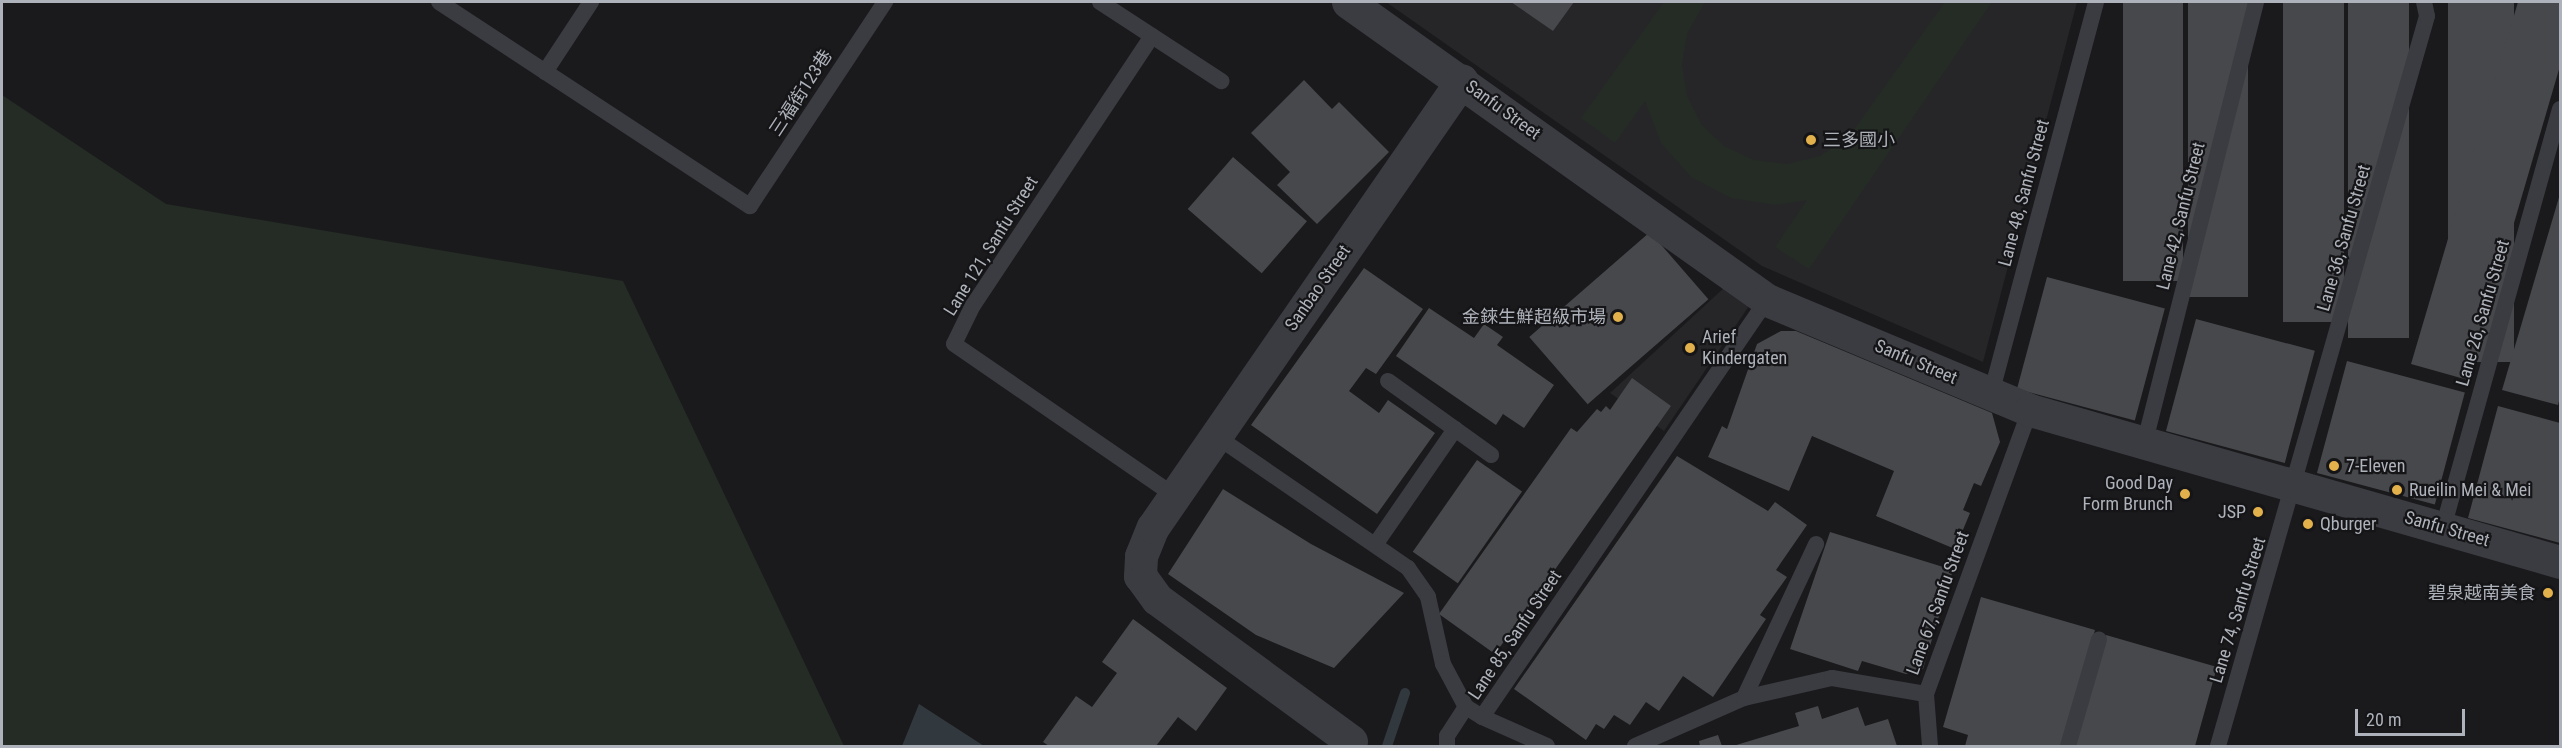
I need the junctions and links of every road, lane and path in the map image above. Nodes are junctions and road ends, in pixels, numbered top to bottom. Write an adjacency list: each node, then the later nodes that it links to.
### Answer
1 (439, 2): 10 (lane)
2 (591, 2): 10 (lane)
3 (885, 2): 10 (lane, 三福街123巷)
4 (1100, 2): 9 (lane)
5 (1348, 2): 11 (street, Sanfu Street)
6 (2096, 2): 16 (lane, Lane 48, Sanfu Street)
7 (2256, 2): 20 (lane, Lane 42, Sanfu Street)
8 (2424, 2): 22 (lane, Lane 36, Sanfu Street)
9 (1152, 36): 12 (lane); 23 (lane, Lane 121, Sanfu Street)
10 (545, 72)
11 (1462, 80): 14 (street, Sanfu Street); 19 (street, Sanbao Street)
12 (1221, 81)
13 (2560, 109): 24 (lane, Lane 26, Sanfu Street)
14 (1767, 300): 16 (street, Sanfu Street); 32 (lane, Lane 85, Sanfu Street)
15 (1388, 381): 18 (lane)
16 (1990, 394): 17 (street, Sanfu Street)
17 (2030, 410): 20 (street, Sanfu Street); 29 (lane, Lane 67, Sanfu Street)
18 (1455, 429): 21 (lane); 25 (lane)
19 (1216, 436): 23 (street, Sanbao Street); 25 (lane, Lane 85, Sanfu Street)
20 (2145, 441): 22 (street, Sanfu Street)
21 (1491, 455)
22 (2296, 485): 24 (street, Sanfu Street); 39 (lane, Lane 74, Sanfu Street)
23 (1174, 496): 33 (street, Sanbao Street)
24 (2443, 528): 27 (street, Sanfu Street)
25 (1375, 544): 31 (lane, Lane 85, Sanfu Street)
26 (1816, 544): 30 (lane)
27 (2560, 562)
28 (2099, 639): 38 (lane)
29 (1926, 694): 30 (lane, Lane 67, Sanfu Street); 37 (lane)
30 (1744, 698): 36 (lane, Lane 67, Sanfu Street)
31 (1466, 706): 32 (lane, Lane 85, Sanfu Street); 34 (lane)
32 (1482, 717): 35 (lane)
33 (1351, 741)
34 (1447, 747)
35 (1547, 747)
36 (1635, 747)
37 (1930, 747)
38 (2068, 747)
39 (2218, 747)

